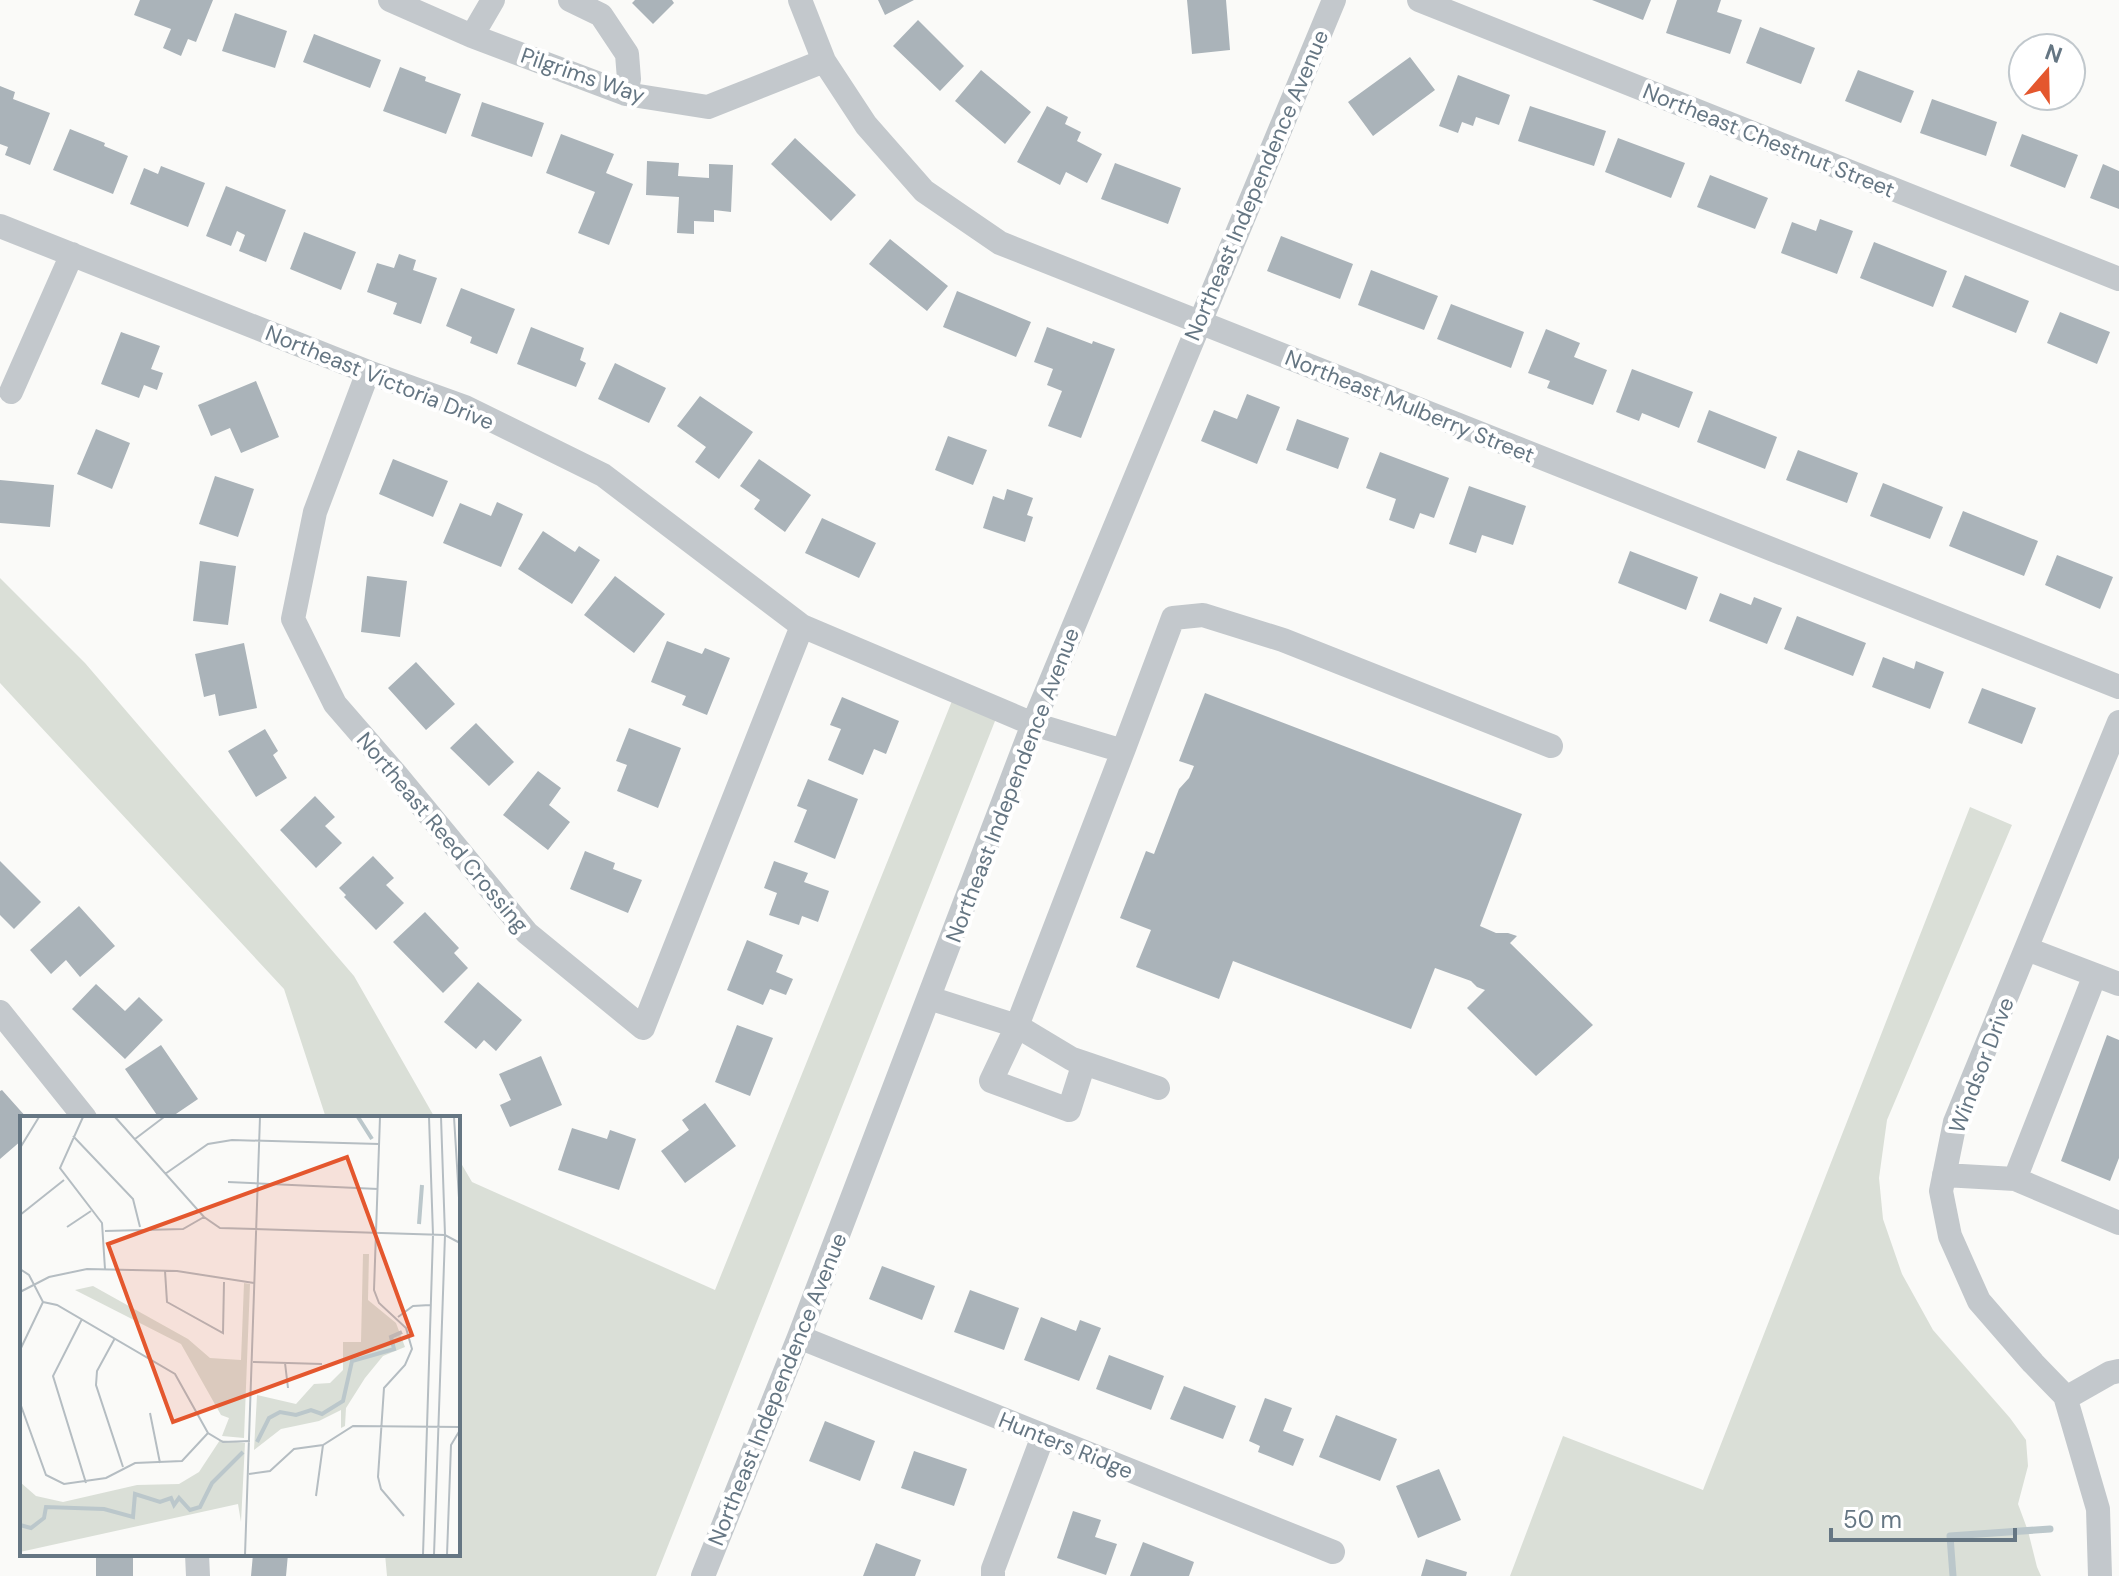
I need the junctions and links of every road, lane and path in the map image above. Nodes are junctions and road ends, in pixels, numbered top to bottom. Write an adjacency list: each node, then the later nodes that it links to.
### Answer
1 (390, 0): 7 (street, Pilgrims Way)
2 (493, 0): 7 (street)
3 (570, 0): 9 (street)
4 (800, 0): 8 (street, Northeast Mulberry Street)
5 (1334, 0): 13 (street, Northeast Independence Avenue)
6 (1419, 0): 12 (street, Northeast Chestnut Street)
7 (472, 36): 9 (street, Pilgrims Way)
8 (824, 61): 9 (street, Pilgrims Way); 13 (street, Northeast Mulberry Street)
9 (626, 94)
10 (0, 226): 11 (street, Northeast Victoria Drive)
11 (72, 254): 14 (street, Northeast Victoria Drive); 15 (street)
12 (2119, 279)
13 (1199, 322): 17 (street, Northeast Mulberry Street); 19 (street, Northeast Independence Avenue)
14 (368, 372): 16 (street, Northeast Victoria Drive); 16 (street, Northeast Reed Crossing)
15 (11, 392)
16 (802, 626): 19 (street, Northeast Victoria Drive)
17 (2119, 687)
18 (2119, 722): 22 (street, Windsor Drive)
19 (1033, 724): 21 (street, Northeast Victoria Drive); 25 (street, Northeast Independence Avenue)
20 (1551, 746): 21 (street)
21 (1123, 751): 27 (street)
22 (2027, 949): 23 (street); 31 (street, Windsor Drive)
23 (2095, 975): 24 (street); 32 (street)
24 (2119, 984)
25 (929, 998): 27 (street); 34 (street, Northeast Independence Avenue)
26 (0, 1012): 30 (street)
27 (1017, 1026): 28 (street); 28 (street)
28 (1084, 1063): 29 (street)
29 (1158, 1088)
30 (83, 1116)
31 (1944, 1175): 32 (street); 36 (street, Windsor Drive)
32 (2015, 1179): 33 (street)
33 (2119, 1223)
34 (799, 1337): 37 (street, Hunters Ridge); 41 (street, Northeast Independence Avenue)
35 (2119, 1371): 36 (street)
36 (2066, 1398): 43 (street, Windsor Drive)
37 (1043, 1436): 38 (street, Hunters Ridge); 42 (street)
38 (1333, 1552)
39 (197, 1556): 40 (street)
40 (198, 1576)
41 (703, 1576)
42 (993, 1576)
43 (2100, 1576)

